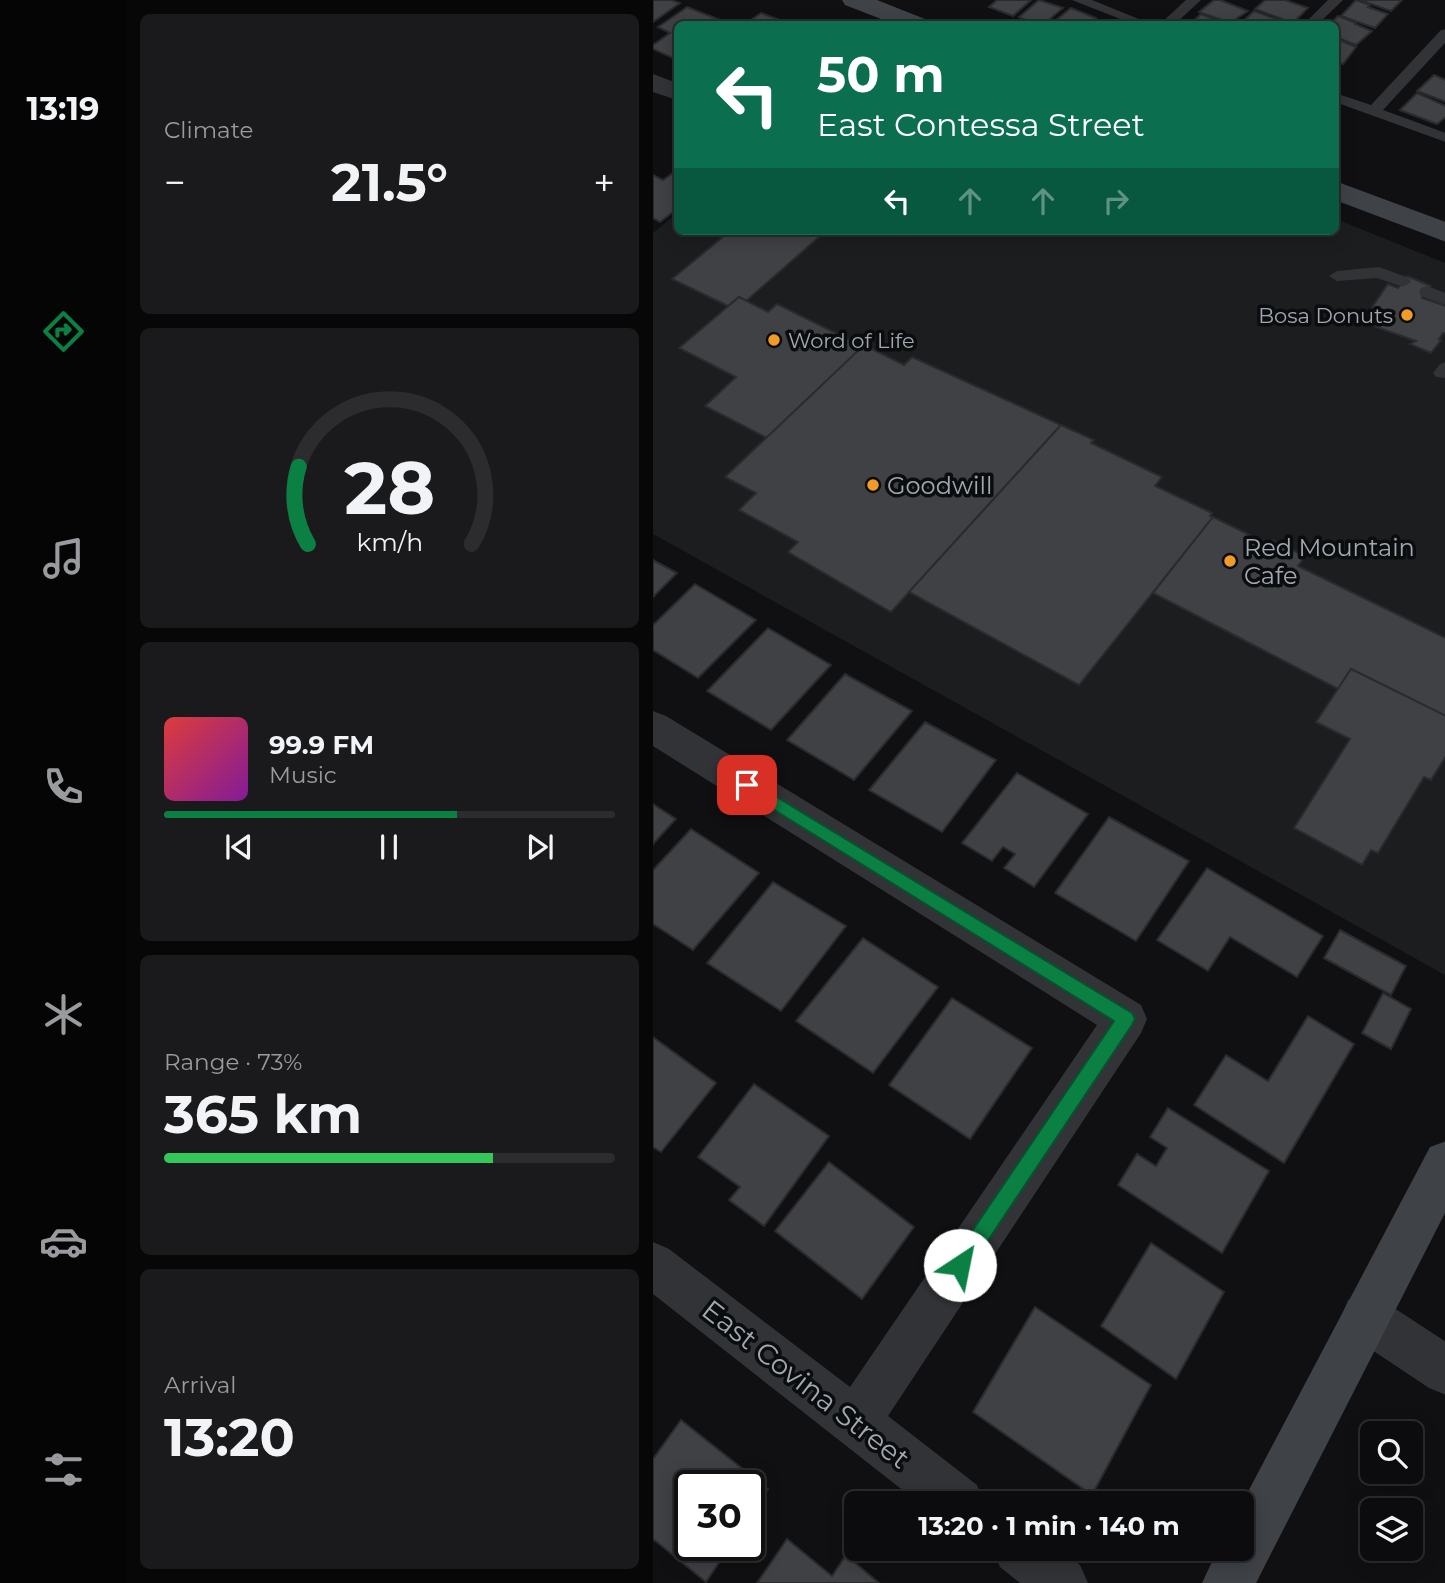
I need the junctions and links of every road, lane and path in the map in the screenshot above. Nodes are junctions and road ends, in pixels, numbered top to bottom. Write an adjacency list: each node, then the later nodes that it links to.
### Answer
1 (854, 0): 5 (main road)
2 (1079, 0): 6 (lane)
3 (1194, 0): 7 (lane)
4 (1336, 0): 8 (lane)
5 (908, 21)
6 (1136, 21)
7 (1170, 21)
8 (1314, 21)
9 (1445, 33): 13 (lane)
10 (653, 82): 11 (street)
11 (674, 91)
12 (1339, 98): 13 (lane)
13 (1374, 111): 14 (lane)
14 (1445, 138)
15 (1339, 192): 16 (main road)
16 (1445, 233)
17 (1337, 275): 18 (lane)
18 (1403, 282)
19 (1427, 292): 20 (lane)
20 (1445, 300)
21 (653, 727): 26 (street)
22 (1445, 1163): 24 (main road)
23 (653, 1265): 26 (street, East Covina Street)
24 (1365, 1317): 25 (street); 30 (main road)
25 (1445, 1371)
26 (855, 1422): 27 (street, East Covina Street)
27 (944, 1491)
28 (1034, 1561): 29 (street)
29 (1062, 1583)
30 (1228, 1583)

